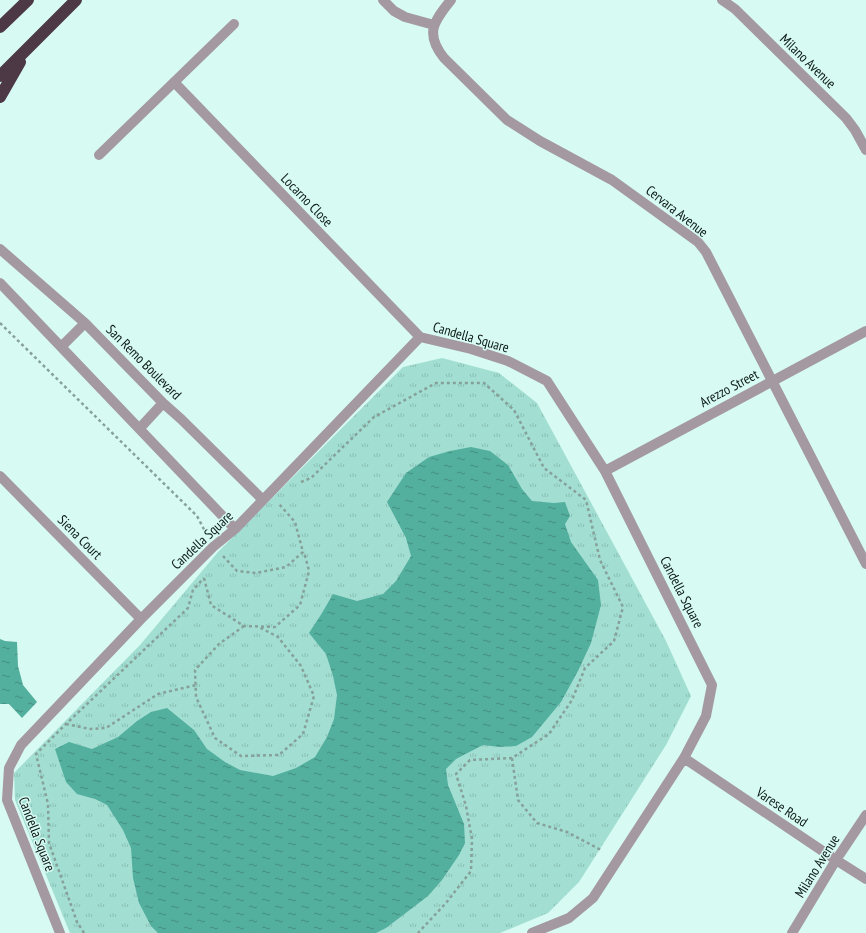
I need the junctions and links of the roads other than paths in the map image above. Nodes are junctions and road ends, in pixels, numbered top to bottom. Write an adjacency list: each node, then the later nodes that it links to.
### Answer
1 (28, 0): 8 (highway)
2 (76, 0): 9 (highway)
3 (383, 0): 7 (street)
4 (451, 0): 7 (street)
5 (722, 0): 13 (street, Milano Avenue)
6 (234, 24): 11 (street)
7 (434, 25): 21 (street, Cervara Avenue)
8 (0, 27)
9 (29, 47): 10 (highway); 12 (highway)
10 (0, 76)
11 (174, 82): 14 (street); 19 (street, Locarno Close)
12 (0, 97)
13 (866, 150)
14 (99, 155)
15 (0, 249): 17 (street, San Remo Boulevard)
16 (0, 283): 20 (street)
17 (85, 323): 20 (street); 22 (street, San Remo Boulevard)
18 (866, 331): 21 (street, Arezzo Street)
19 (420, 337): 24 (street, Candella Square); 26 (street, Candella Square)
20 (61, 347): 23 (street)
21 (772, 381): 24 (street, Arezzo Street); 28 (street, Cervara Avenue)
22 (163, 403): 23 (street); 26 (street, San Remo Boulevard)
23 (140, 428): 27 (street)
24 (606, 471): 30 (street, Candella Square)
25 (0, 476): 29 (street, Siena Court)
26 (263, 500): 27 (street, Candella Square)
27 (235, 529): 29 (street, Candella Square)
28 (866, 564)
29 (141, 619): 31 (street, Candella Square)
30 (684, 758): 33 (street, Varese Road); 36 (street, Candella Square)
31 (5, 769): 35 (street, Candella Square)
32 (866, 815): 33 (street, Milano Avenue)
33 (836, 860): 34 (street, Varese Road); 37 (street, Milano Avenue)
34 (866, 878)
35 (60, 933)
36 (532, 933)
37 (792, 933)

